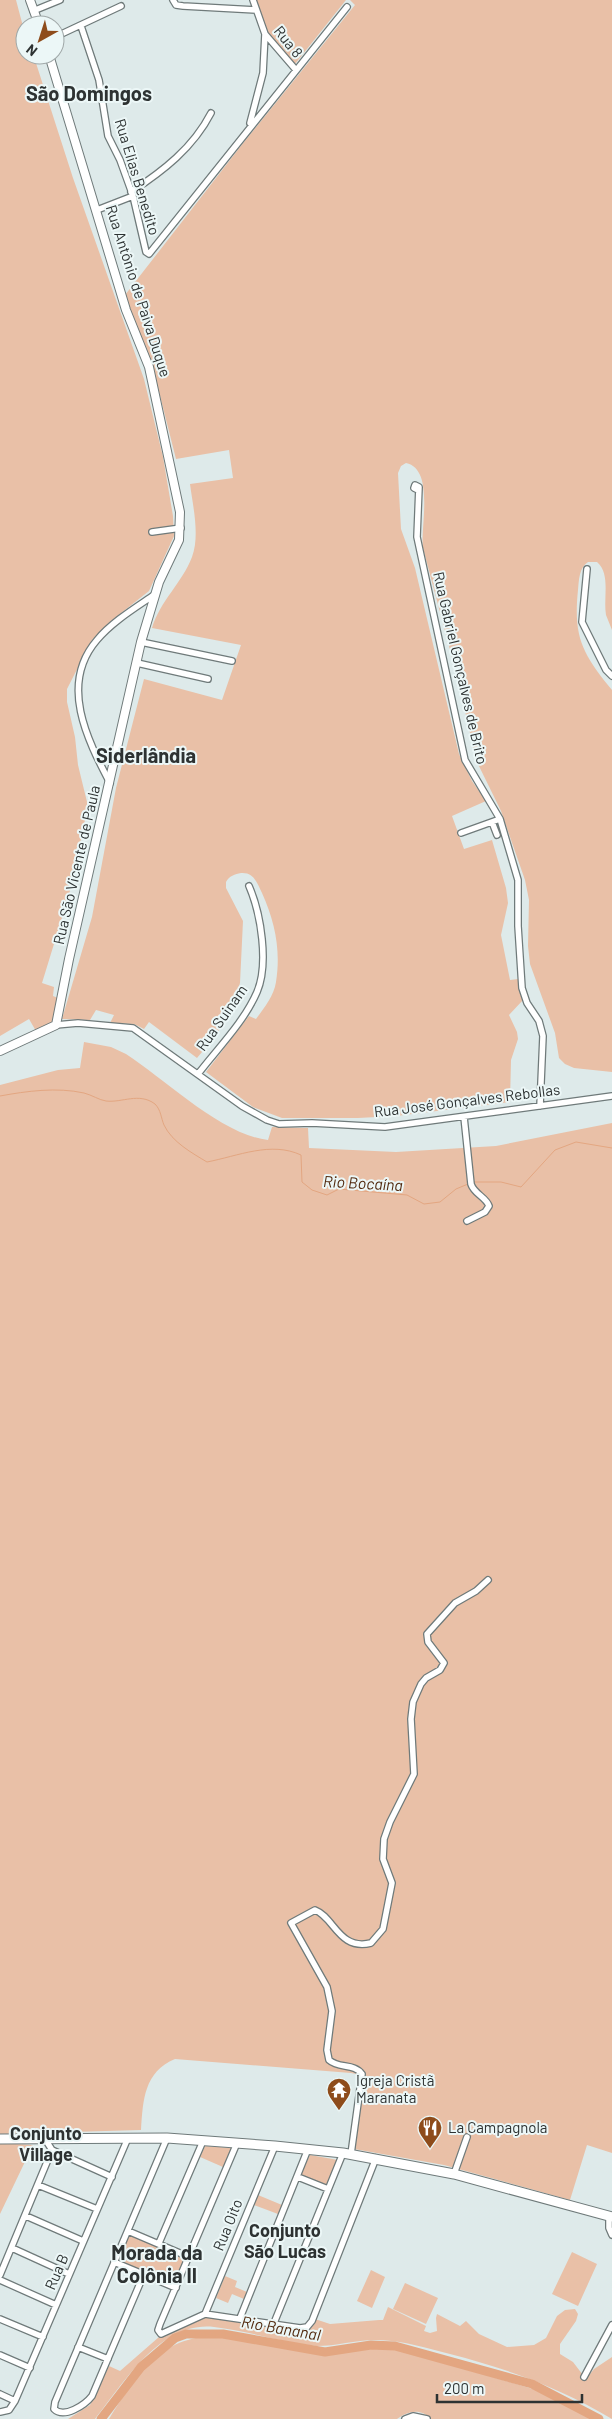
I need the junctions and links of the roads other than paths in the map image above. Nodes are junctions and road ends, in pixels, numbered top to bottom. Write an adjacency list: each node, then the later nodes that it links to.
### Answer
1 (30, 0): 8 (street)
2 (60, 0): 8 (street)
3 (172, 0): 7 (street)
4 (253, 0): 7 (street, Rua 8)
5 (120, 6): 10 (street)
6 (347, 7): 14 (street)
7 (256, 10): 12 (street, Rua 8)
8 (33, 11): 9 (street)
9 (35, 15)
10 (81, 26): 11 (street); 17 (street, Rua Elias Benedito)
11 (65, 33)
12 (264, 34): 14 (street, Rua 8); 16 (street)
13 (52, 65): 18 (street, Rua Antônio de Paiva Duque)
14 (296, 70): 16 (street)
15 (211, 113): 17 (street)
16 (245, 132): 17 (street, Rua Elias Benedito)
17 (132, 194): 18 (street)
18 (97, 210): 20 (street, Rua Antônio de Paiva Duque)
19 (418, 490): 30 (street, Rua Gabriel Gonçalves de Brito)
20 (181, 528): 21 (street); 23 (street, Rua Antônio de Paiva Duque)
21 (152, 532)
22 (587, 569): 27 (street)
23 (154, 595): 24 (street, Rua São Vicente de Paula); 29 (street)
24 (141, 642): 25 (street); 26 (street, Rua São Vicente de Paula)
25 (232, 661)
26 (136, 663): 28 (street); 29 (street, Rua São Vicente de Paula)
27 (612, 676)
28 (208, 679)
29 (110, 783): 35 (street, Rua São Vicente de Paula)
30 (500, 819): 31 (street); 39 (street, Rua Gabriel Gonçalves de Brito)
31 (492, 822): 32 (street); 33 (street)
32 (460, 833)
33 (497, 835)
34 (249, 886): 37 (street, Rua Suinam)
35 (56, 1025): 36 (street, Rua José Gonçalves Rebollas); 37 (street, Rua José Gonçalves Rebollas)
36 (0, 1051)
37 (198, 1074): 40 (street, Rua José Gonçalves Rebollas)
38 (612, 1096): 39 (street, Rua José Gonçalves Rebollas)
39 (540, 1106): 40 (street, Rua José Gonçalves Rebollas)
40 (464, 1117): 41 (street)
41 (466, 1221)
42 (488, 1580): 54 (street)
43 (467, 2137): 56 (street)
44 (61, 2138): 45 (main road); 48 (main road); 53 (street)
45 (128, 2138): 46 (main road); 57 (street, Rua B)
46 (167, 2138): 49 (main road); 64 (street)
47 (0, 2139): 48 (main road)
48 (45, 2139): 53 (street)
49 (203, 2141): 50 (main road); 67 (street)
50 (237, 2142): 51 (main road); 69 (street)
51 (275, 2146): 52 (main road); 77 (street, Rua Oito)
52 (308, 2149): 54 (main road); 58 (street)
53 (52, 2150): 57 (street); 59 (street)
54 (347, 2154): 55 (main road); 60 (street)
55 (376, 2158): 56 (main road); 80 (street)
56 (454, 2174): 63 (main road)
57 (112, 2176): 61 (street, Rua B)
58 (298, 2177): 60 (street); 78 (street)
59 (38, 2185): 61 (street); 62 (street)
60 (328, 2189): 80 (street)
61 (98, 2209): 66 (street, Rua B)
62 (26, 2216): 66 (street); 68 (street)
63 (611, 2217): 65 (street)
64 (128, 2230): 67 (street); 70 (street)
65 (612, 2235)
66 (83, 2240): 71 (street, Rua B)
67 (159, 2243): 69 (street)
68 (12, 2248): 71 (street); 73 (street)
69 (189, 2257): 75 (street)
70 (114, 2262): 72 (street); 83 (street)
71 (69, 2274): 76 (street, Rua B)
72 (144, 2274): 75 (street); 85 (street)
73 (0, 2275)
74 (0, 2280): 76 (street)
75 (176, 2288): 77 (street)
76 (56, 2305): 82 (street, Rua B)
77 (205, 2314): 78 (street)
78 (240, 2318): 80 (street)
79 (0, 2319): 82 (street)
80 (274, 2323)
81 (612, 2325): 87 (street)
82 (43, 2337): 86 (street, Rua B)
83 (78, 2347): 85 (street); 85 (street)
84 (0, 2355): 86 (street)
85 (108, 2359)
86 (30, 2368): 89 (street, Rua B)
87 (584, 2376)
88 (0, 2394): 89 (street)
89 (15, 2401): 90 (street, Rua B)
90 (2, 2412)
91 (405, 2419): 92 (street)
92 (427, 2419)

